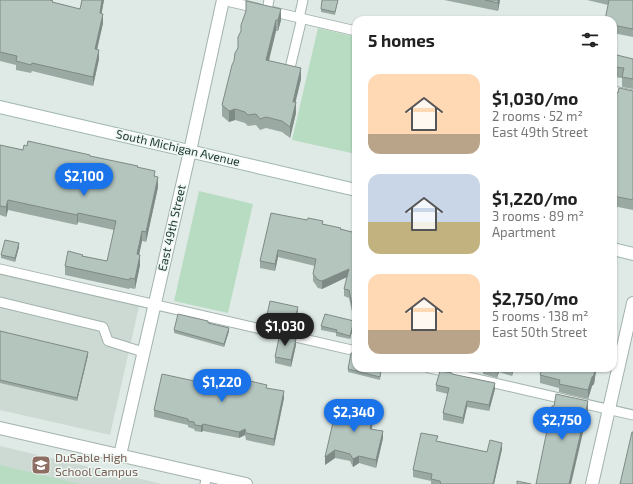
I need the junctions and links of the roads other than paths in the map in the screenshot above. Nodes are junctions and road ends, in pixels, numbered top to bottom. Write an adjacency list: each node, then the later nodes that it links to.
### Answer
1 (223, 0): 4 (lane); 11 (street, East 49th Street)
2 (269, 0): 4 (lane)
3 (303, 0): 5 (lane)
4 (267, 10): 5 (lane)
5 (300, 18): 6 (lane); 7 (lane)
6 (352, 30)
7 (290, 68)
8 (617, 92): 9 (lane)
9 (633, 95)
10 (0, 107): 11 (street, South Michigan Avenue)
11 (190, 151): 12 (street, South Michigan Avenue); 18 (street, East 49th Street)
12 (352, 189)
13 (617, 251): 14 (street)
14 (633, 254)
15 (0, 269): 18 (lane)
16 (0, 302): 20 (lane)
17 (633, 303): 22 (street)
18 (154, 305): 19 (lane); 20 (street, East 49th Street)
19 (352, 350)
20 (143, 352): 25 (street, East 49th Street)
21 (447, 372): 22 (lane)
22 (609, 409): 23 (lane); 28 (street)
23 (633, 415)
24 (0, 428): 25 (street)
25 (120, 455): 26 (street)
26 (206, 480): 27 (street)
27 (246, 484)
28 (592, 484)

